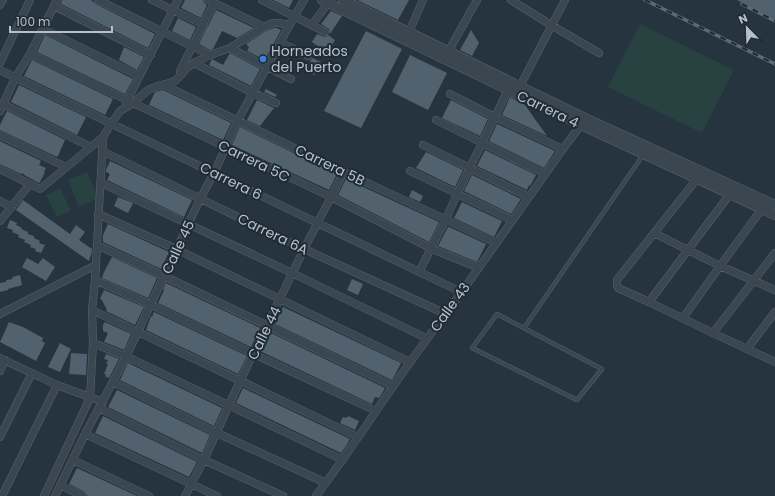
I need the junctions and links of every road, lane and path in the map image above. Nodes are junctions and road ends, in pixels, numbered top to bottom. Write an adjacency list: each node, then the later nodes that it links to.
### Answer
1 (3, 0): 16 (street)
2 (30, 0): 37 (street)
3 (98, 0): 25 (street)
4 (152, 0): 17 (street)
5 (178, 0): 17 (street)
6 (262, 0): 18 (street)
7 (304, 0): 18 (street, Calle 45)
8 (343, 0): 27 (street, Carrera 4)
9 (423, 0): 27 (street)
10 (477, 0): 31 (street)
11 (511, 0): 22 (street)
12 (565, 0): 22 (street)
13 (211, 2): 19 (street); 23 (street)
14 (325, 2): 21 (street); 46 (street, Carrera 4)
15 (56, 3): 24 (street); 34 (street)
16 (0, 5)
17 (172, 10): 19 (street); 25 (street)
18 (294, 16): 20 (street, Calle 45); 21 (street)
19 (204, 25): 29 (street)
20 (289, 25): 23 (street); 28 (street, Calle 45)
21 (312, 25): 26 (street)
22 (552, 25): 32 (street); 46 (street)
23 (264, 28): 30 (street)
24 (43, 29): 33 (street); 41 (street)
25 (161, 32): 29 (street); 34 (street)
26 (325, 32)
27 (409, 32): 31 (street, Carrera 4)
28 (280, 42): 36 (street); 39 (street, Calle 45)
29 (193, 47): 35 (street); 44 (street)
30 (230, 48): 35 (street); 39 (street)
31 (448, 52): 46 (street, Carrera 4)
32 (599, 53)
33 (30, 54): 42 (street); 49 (street, Carrera 5C)
34 (151, 55): 41 (street)
35 (210, 55): 38 (street)
36 (308, 56)
37 (0, 63)
38 (194, 64): 44 (street); 47 (street)
39 (267, 67): 43 (street); 47 (street, Calle 45)
40 (0, 70): 42 (street, Carrera 6)
41 (139, 76): 49 (street)
42 (15, 78): 51 (street); 56 (street, Carrera 6)
43 (291, 80)
44 (175, 81): 45 (street)
45 (164, 84): 49 (street); 53 (street, Carrera 5B)
46 (514, 88): 52 (street); 55 (street, Carrera 4)
47 (253, 93): 50 (street); 53 (street, Calle 45)
48 (450, 94): 52 (street)
49 (130, 102): 56 (street); 62 (street, Carrera 5C)
50 (276, 103)
51 (2, 108): 61 (street)
52 (495, 117): 59 (street); 63 (street)
53 (238, 120): 62 (street, Calle 45); 70 (street, Carrera 5B)
54 (436, 120): 59 (street)
55 (583, 122): 63 (street, Calle 43); 65 (street, Carrera 4); 73 (street, Carrera 4)
56 (111, 124): 58 (street); 71 (street, Carrera 6)
57 (0, 135): 66 (street)
58 (102, 137): 61 (street); 64 (street)
59 (482, 144): 67 (street); 72 (street)
60 (423, 146): 67 (street)
61 (91, 147): 66 (street)
62 (226, 147): 71 (street, Calle 45); 78 (street, Carrera 5C)
63 (563, 149): 72 (street, Calle 43)
64 (102, 151): 74 (street); 80 (street, Carrera 6A)
65 (644, 155): 73 (street, Carrera 4); 118 (lane)
66 (66, 167): 75 (street)
67 (470, 168): 77 (street); 79 (street)
68 (0, 169): 75 (street)
69 (410, 171): 77 (street)
70 (344, 172): 78 (street, Calle 44); 86 (street, Carrera 5B)
71 (214, 173): 80 (street, Calle 45); 89 (street, Carrera 6)
72 (545, 174): 79 (street, Calle 43)
73 (700, 175): 76 (street, Carrera 4); 91 (street)
74 (101, 183): 84 (street); 90 (street)
75 (30, 184): 83 (street)
76 (733, 191): 82 (street, Carrera 4); 97 (street)
77 (458, 194): 86 (street); 87 (street)
78 (331, 197): 89 (street, Calle 44); 96 (street, Carrera 5C)
79 (528, 197): 87 (street, Calle 43)
80 (200, 199): 90 (street, Calle 45); 95 (street, Carrera 6A)
81 (0, 201): 83 (street)
82 (768, 205): 85 (street, Carrera 4); 100 (street)
83 (12, 207): 88 (street)
84 (98, 214): 93 (street); 94 (street)
85 (775, 215)
86 (446, 219): 92 (street, Carrera 5B); 96 (street)
87 (512, 220): 92 (street, Calle 43)
88 (0, 221)
89 (318, 223): 95 (street, Calle 44); 102 (street, Carrera 6)
90 (188, 225): 94 (street, Calle 45); 103 (street)
91 (654, 233): 97 (street); 110 (street)
92 (496, 243): 101 (street, Calle 43)
93 (97, 245): 99 (street); 104 (street)
94 (176, 249): 104 (street, Calle 45); 109 (street)
95 (304, 249): 103 (street, Calle 44); 115 (street, Carrera 6A)
96 (432, 249): 101 (street, Carrera 5C); 102 (street)
97 (688, 250): 100 (street); 110 (street)
98 (775, 252): 106 (street)
99 (96, 265): 105 (street); 114 (street)
100 (720, 266): 106 (street); 116 (street)
101 (479, 268): 108 (street, Calle 43)
102 (419, 272): 108 (street, Carrera 6)
103 (292, 273): 109 (street, Calle 44); 121 (street)
104 (164, 276): 111 (street, Calle 45); 117 (street)
105 (95, 280): 111 (street); 112 (street)
106 (754, 280): 107 (street); 120 (street)
107 (775, 290)
108 (461, 292): 115 (street, Calle 43)
109 (280, 300): 117 (street, Calle 44); 127 (street)
110 (649, 302): 116 (street)
111 (151, 305): 119 (street, Calle 45); 124 (street)
112 (92, 310): 119 (street); 122 (street)
113 (775, 312): 123 (street)
114 (0, 314)
115 (446, 314): 121 (street, Calle 43)
116 (683, 318): 120 (street)
117 (267, 326): 124 (street, Calle 44); 134 (street)
118 (524, 328): 118 (lane)
119 (138, 331): 125 (street, Calle 45); 131 (street)
120 (713, 334): 123 (street)
121 (426, 338): 127 (street, Calle 43)
122 (93, 343): 125 (street); 135 (street)
123 (747, 349): 128 (street)
124 (254, 354): 131 (street, Calle 44); 138 (street)
125 (126, 357): 132 (street, Calle 45); 137 (street)
126 (3, 359): 129 (street); 130 (street)
127 (410, 362): 134 (street, Calle 43)
128 (775, 362)
129 (0, 371)
130 (32, 373): 133 (street); 141 (street)
131 (240, 381): 137 (street, Calle 44); 142 (street)
132 (113, 382): 136 (street, Calle 45); 139 (street)
133 (57, 385): 135 (street); 149 (street)
134 (393, 386): 138 (street, Calle 43)
135 (90, 398): 136 (street); 150 (street)
136 (101, 405): 140 (street, Calle 45); 144 (street)
137 (229, 406): 139 (street, Calle 44); 145 (street)
138 (376, 411): 142 (street, Calle 43)
139 (217, 433): 144 (street, Calle 44); 146 (street)
140 (85, 434): 143 (street, Calle 45); 147 (street)
141 (0, 437)
142 (358, 437): 145 (street, Calle 43)
143 (73, 460): 148 (street, Calle 45); 153 (street)
144 (204, 460): 147 (street, Calle 44); 156 (street)
145 (343, 460): 146 (street, Calle 43)
146 (326, 483): 157 (street, Calle 43)
147 (191, 484): 154 (street, Calle 44); 155 (street)
148 (60, 486): 151 (street, Calle 45); 152 (street)
149 (2, 496)
150 (44, 496)
151 (55, 496)
152 (83, 496)
153 (149, 496)
154 (185, 496)
155 (217, 496)
156 (284, 496)
157 (316, 496)

